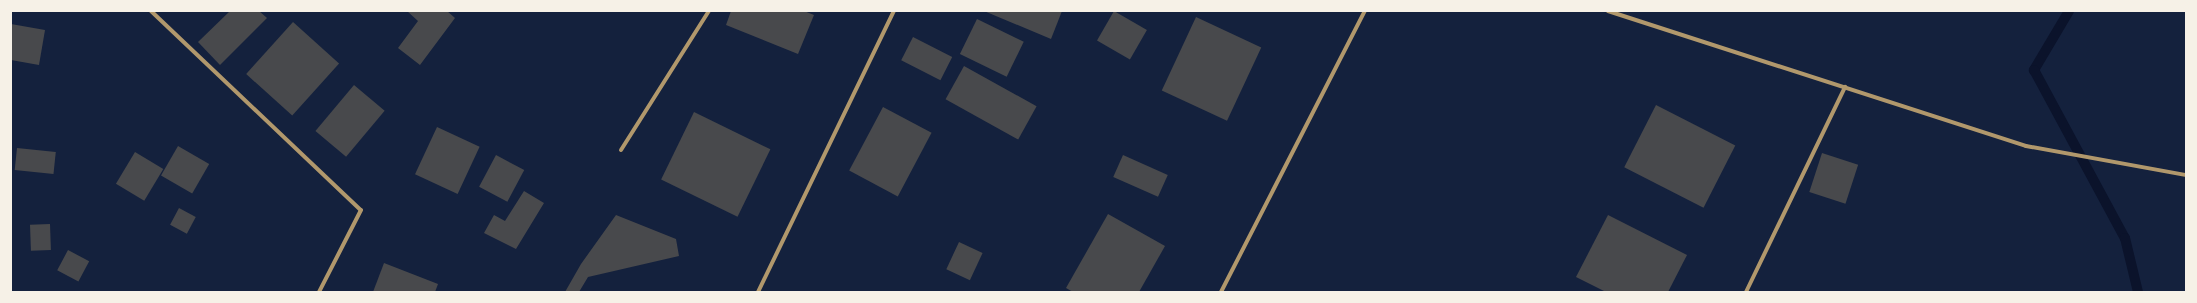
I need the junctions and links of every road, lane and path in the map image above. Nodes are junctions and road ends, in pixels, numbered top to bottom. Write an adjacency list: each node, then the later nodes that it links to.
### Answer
1 (151, 11): 9 (street)
2 (709, 11): 7 (street)
3 (894, 11): 10 (street)
4 (1365, 11): 11 (street)
5 (1608, 11): 6 (street)
6 (1844, 87): 8 (street); 12 (street)
7 (621, 150)
8 (2186, 175)
9 (318, 292)
10 (758, 292)
11 (1221, 292)
12 (1746, 292)

